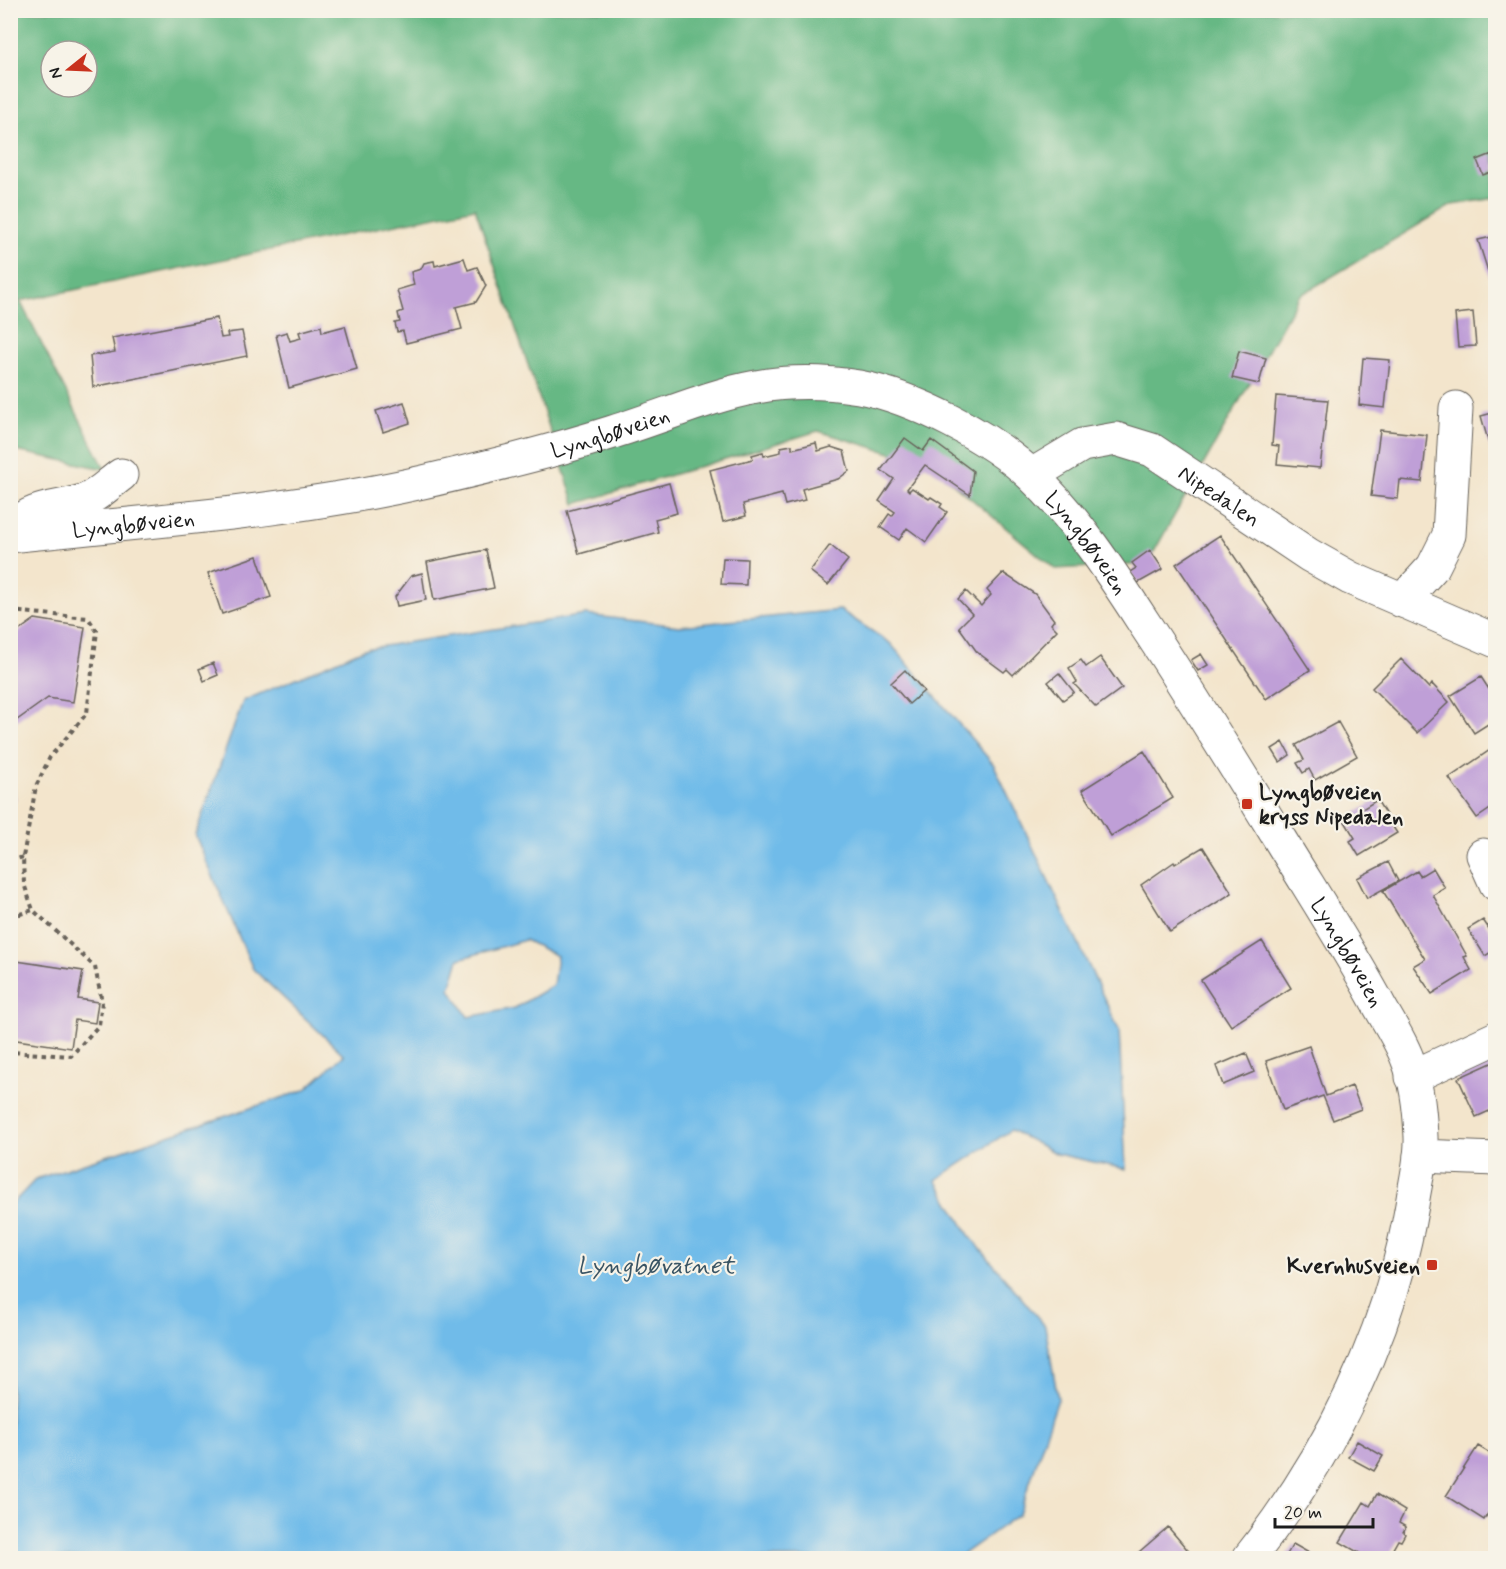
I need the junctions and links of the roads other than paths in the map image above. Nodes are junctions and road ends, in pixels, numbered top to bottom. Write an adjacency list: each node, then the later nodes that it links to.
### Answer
1 (1456, 408): 6 (street)
2 (121, 475): 4 (street, Lyngbøveien)
3 (1032, 475): 5 (street, Lyngbøveien); 6 (street, Nipedalen); 9 (street, Lyngbøveien)
4 (10, 530)
5 (10, 536)
6 (1402, 601): 7 (street, Nipedalen)
7 (1496, 641)
8 (1496, 1038): 9 (street)
9 (1412, 1077): 10 (street, Lyngbøveien)
10 (1420, 1156): 11 (street); 12 (street, Lyngbøveien)
11 (1496, 1159)
12 (1249, 1558)

